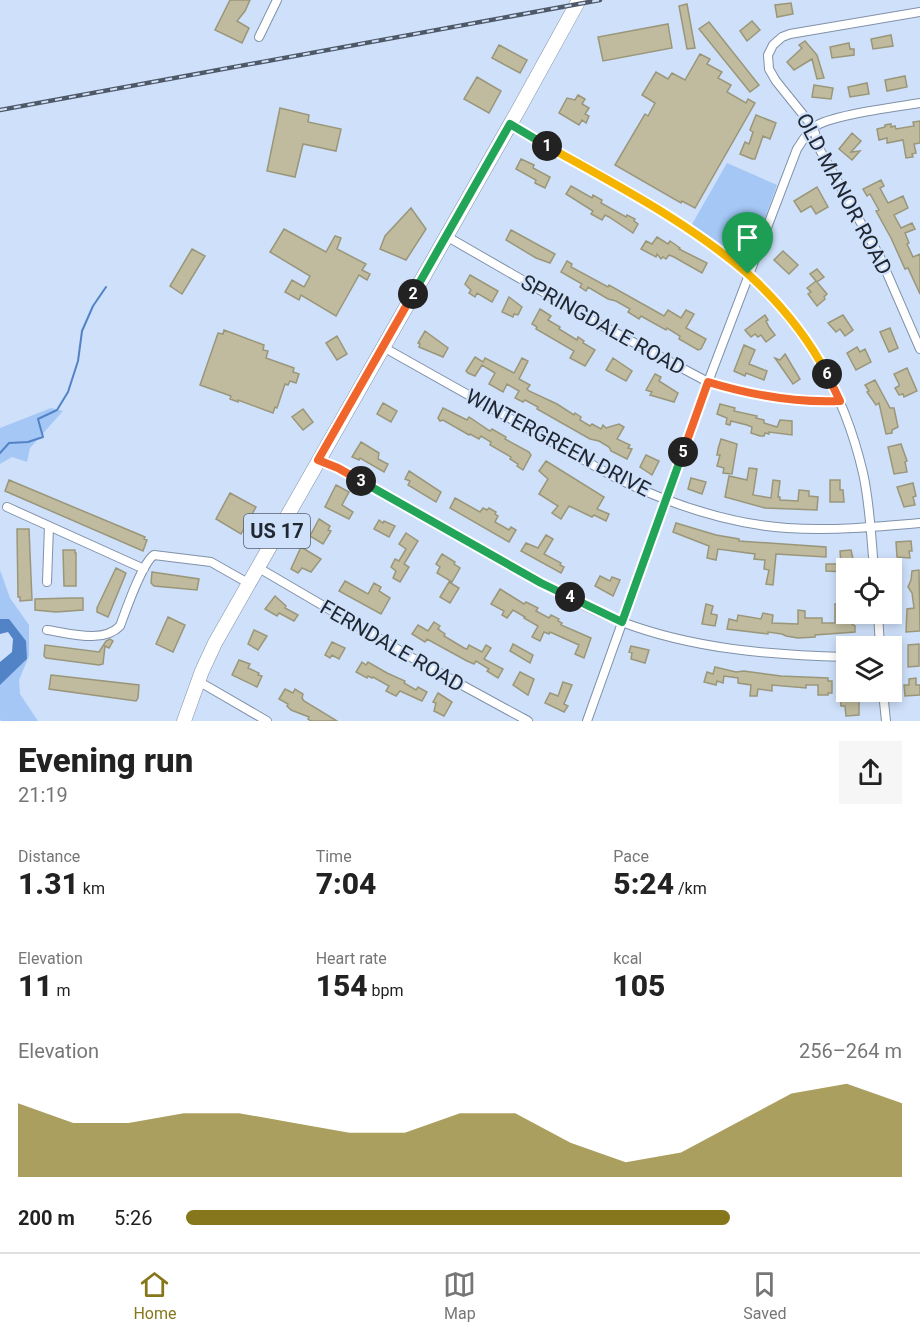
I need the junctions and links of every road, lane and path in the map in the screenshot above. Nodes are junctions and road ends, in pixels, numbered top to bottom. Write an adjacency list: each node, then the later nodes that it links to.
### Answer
1 (277, 0): 4 (street)
2 (578, 2): 6 (main road, US 17)
3 (920, 12): 7 (street, OLD MANOR ROAD)
4 (259, 37)
5 (920, 103): 7 (street)
6 (510, 124): 8 (main road, US 17); 9 (street)
7 (813, 127): 9 (street); 11 (street, OLD MANOR ROAD)
8 (446, 236): 10 (main road, US 17); 12 (street, SPRINGDALE ROAD)
9 (748, 274): 12 (street); 13 (street)
10 (383, 347): 14 (main road, US 17); 15 (street, WINTERGREEN DRIVE)
11 (920, 349)
12 (708, 382): 13 (street, SPRINGDALE ROAD); 15 (street)
13 (840, 401): 19 (street)
14 (318, 460): 21 (main road, US 17); 25 (street)
15 (666, 500): 19 (street, WINTERGREEN DRIVE); 25 (street)
16 (7, 507): 18 (street)
17 (920, 523): 19 (street, WINTERGREEN DRIVE)
18 (49, 526): 22 (street); 23 (street)
19 (870, 527): 20 (street)
20 (873, 558)
21 (257, 567): 24 (main road, US 17); 32 (street, FERNDALE ROAD)
22 (144, 569): 24 (street); 26 (street)
23 (47, 582)
24 (248, 583): 28 (main road, US 17)
25 (622, 622): 27 (street); 33 (street)
26 (47, 630)
27 (836, 657)
28 (198, 681): 30 (main road, US 17); 31 (street)
29 (884, 702): 34 (street)
30 (184, 721)
31 (267, 721)
32 (528, 721)
33 (587, 721)
34 (886, 721)

